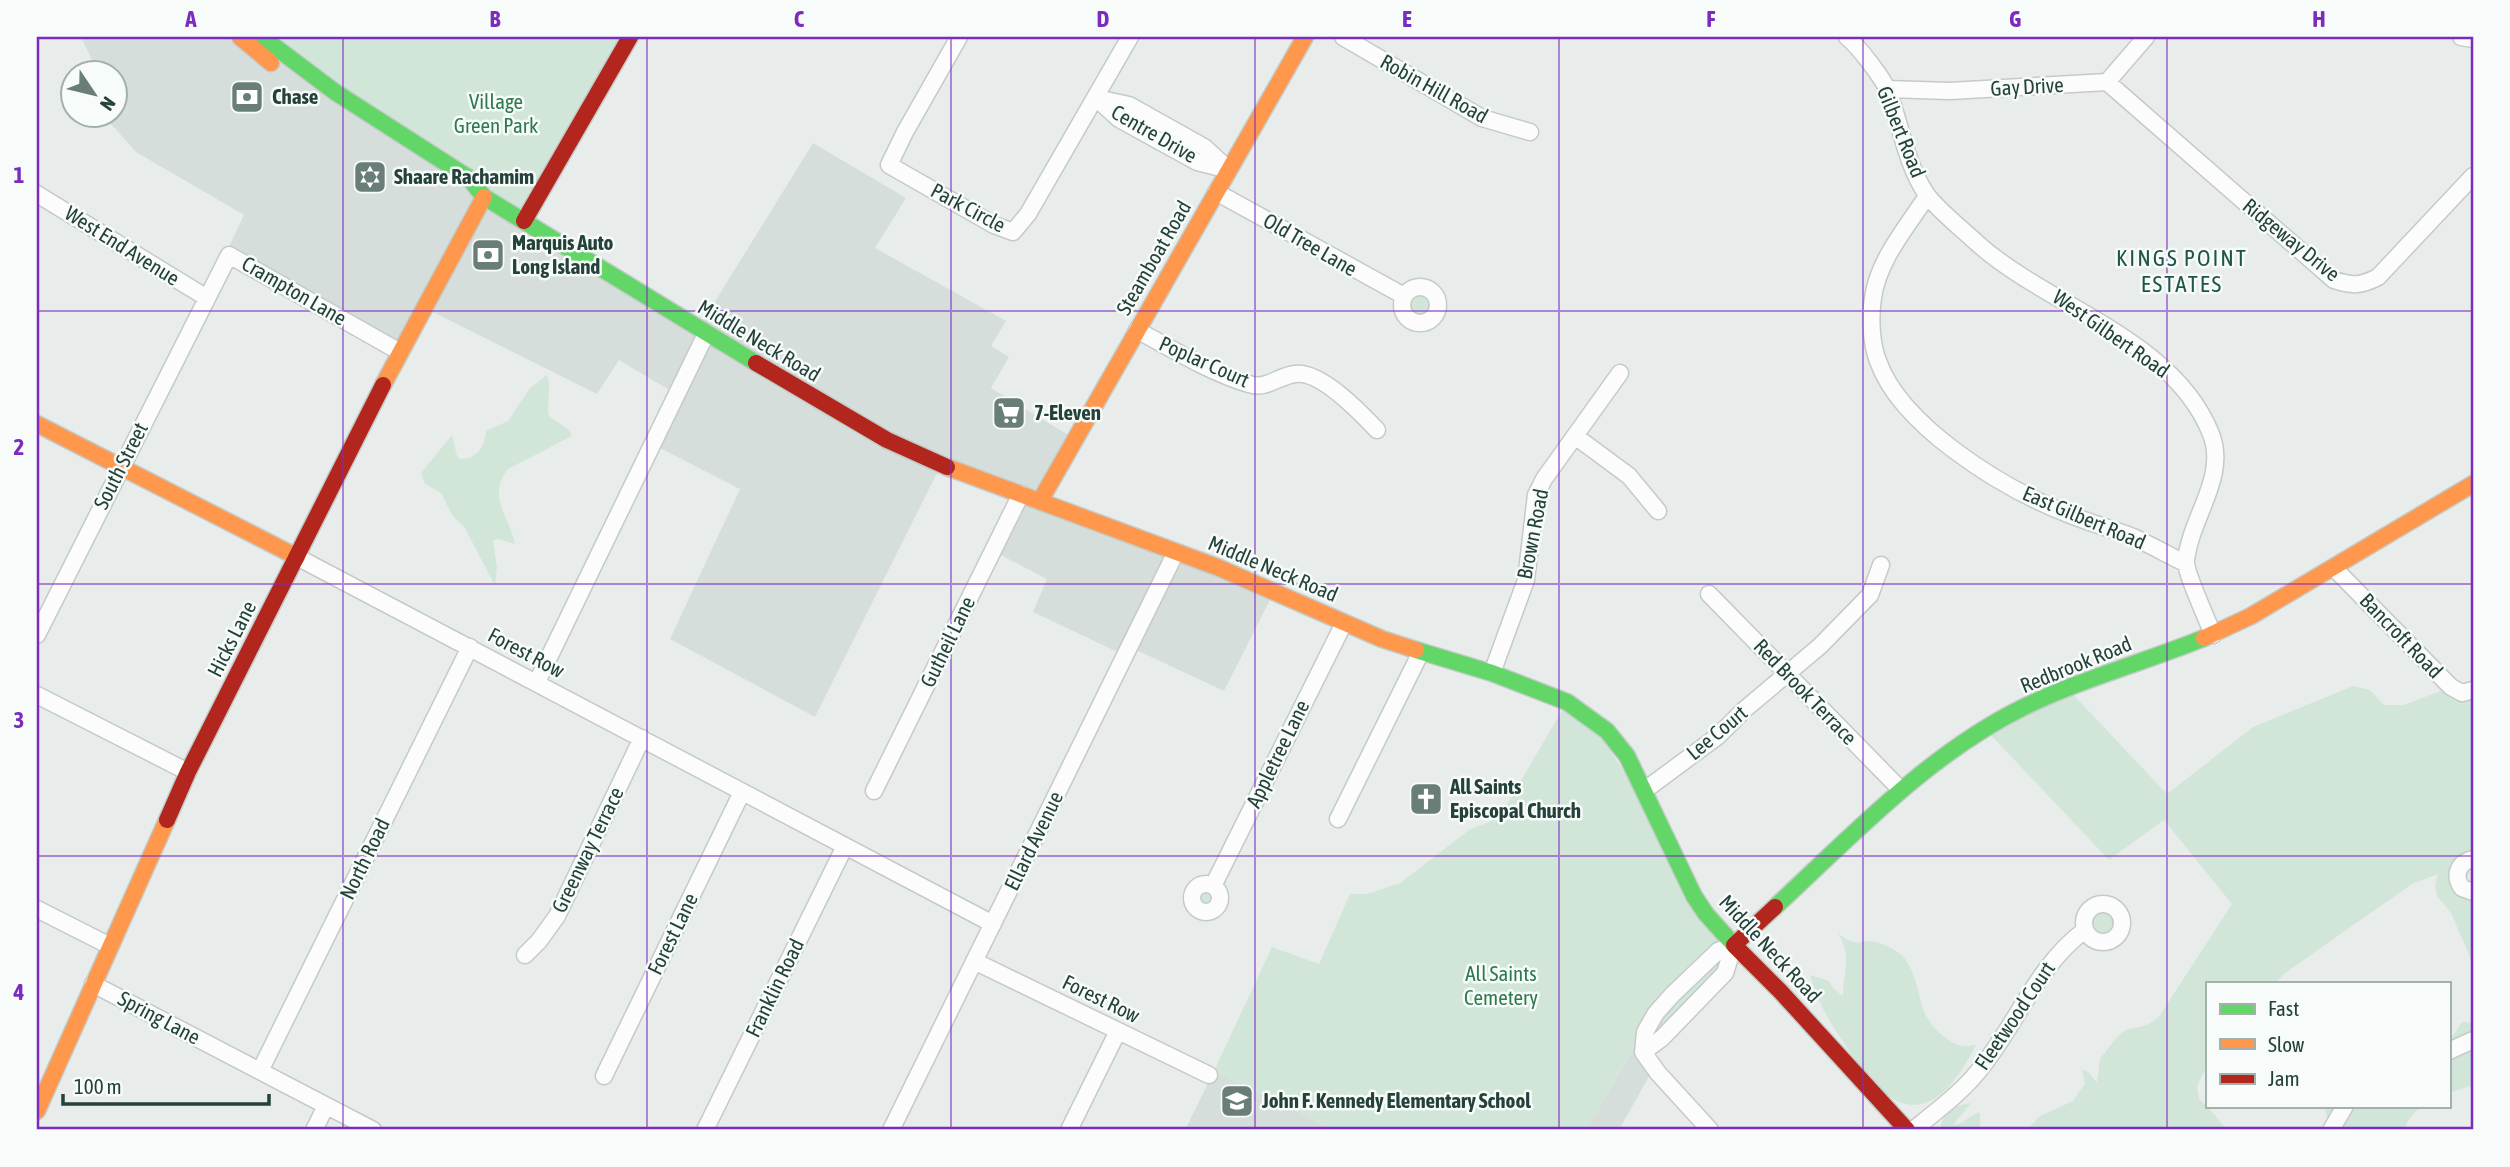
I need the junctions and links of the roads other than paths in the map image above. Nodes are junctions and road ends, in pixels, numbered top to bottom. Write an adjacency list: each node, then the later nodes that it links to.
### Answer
1 (240, 37): 16 (main road)
2 (262, 37): 23 (main road, Middle Neck Road)
3 (630, 37): 24 (main road)
4 (959, 37): 14 (street, Park Circle)
5 (1130, 37): 14 (street, Park Circle)
6 (1305, 37): 17 (main road, Steamboat Road)
7 (1343, 37): 15 (street, Robin Hill Road)
8 (1847, 37): 13 (street, Gilbert Road)
9 (2146, 37): 12 (street)
10 (2461, 37): 11 (street)
11 (2473, 39)
12 (2107, 82): 13 (street, Gay Drive); 18 (street, Ridgeway Drive)
13 (1887, 89): 22 (street, Gilbert Road)
14 (1096, 98): 17 (street, Centre Drive)
15 (1530, 132)
16 (418, 164)
17 (1229, 170): 19 (main road, Steamboat Road)
18 (2473, 176)
19 (1216, 192): 25 (street, Old Tree Lane); 27 (main road, Steamboat Road)
20 (462, 193): 23 (main road, Middle Neck Road)
21 (37, 194): 26 (street, West End Avenue)
22 (1927, 195): 41 (street, West Gilbert Road); 41 (street, East Gilbert Road)
23 (484, 197): 24 (main road, Middle Neck Road); 29 (main road, Hicks Lane)
24 (524, 221): 28 (main road, Middle Neck Road)
25 (1404, 296)
26 (207, 298): 29 (street, Crampton Lane); 34 (street, South Street)
27 (1137, 330): 32 (street, Poplar Court); 37 (main road, Steamboat Road)
28 (706, 334): 36 (main road, Middle Neck Road); 52 (street)
29 (400, 352): 40 (main road, Hicks Lane)
30 (1620, 373): 33 (street, Brown Road)
31 (37, 424): 34 (main road, Forest Row)
32 (1377, 430)
33 (1575, 436): 38 (street); 50 (street, Brown Road)
34 (121, 467): 40 (main road, Forest Row); 46 (street, South Street)
35 (2473, 484): 43 (main road, Redbrook Road)
36 (1021, 494): 37 (main road, Middle Neck Road); 59 (street, Gutheil Lane)
37 (1040, 501): 39 (main road, Middle Neck Road)
38 (1658, 511)
39 (1176, 552): 45 (main road, Middle Neck Road); 67 (street, Ellard Avenue)
40 (296, 558): 48 (street, Forest Row); 56 (main road, Hicks Lane)
41 (2185, 563): 47 (street)
42 (1881, 565): 51 (street, Lee Court)
43 (2334, 568): 47 (main road, Redbrook Road); 53 (street, Bancroft Road)
44 (1709, 594): 51 (street, Red Brook Terrace)
45 (1344, 623): 49 (main road, Middle Neck Road); 64 (street, Appletree Lane)
46 (37, 635)
47 (2213, 635): 58 (main road, Redbrook Road)
48 (470, 647): 52 (street, Forest Row); 78 (street, North Road)
49 (1421, 652): 50 (main road, Middle Neck Road); 61 (street)
50 (1492, 673): 57 (main road, Middle Neck Road)
51 (1787, 674): 57 (street, Lee Court); 58 (street, Red Brook Terrace)
52 (537, 682): 55 (street, Forest Row)
53 (2473, 690)
54 (37, 695): 56 (street)
55 (642, 738): 60 (street, Forest Row); 71 (street, Greenway Terrace)
56 (188, 772): 70 (main road, Hicks Lane)
57 (1645, 790): 69 (main road, Middle Neck Road)
58 (1901, 790): 69 (main road, Redbrook Road)
59 (874, 791)
60 (741, 792): 62 (street, Forest Row); 80 (street, Forest Lane)
61 (1338, 819)
62 (845, 846): 67 (street, Forest Row); 86 (street, Franklin Road)
63 (2473, 859): 65 (street)
64 (1213, 886)
65 (2473, 892)
66 (37, 909): 70 (street)
67 (993, 923): 72 (street, Ellard Avenue)
68 (2085, 930): 91 (street, Fleetwood Court)
69 (1734, 945): 77 (street); 77 (street); 90 (main road, Middle Neck Road)
70 (110, 946): 73 (main road, Hicks Lane)
71 (525, 955)
72 (974, 961): 74 (street, Forest Row); 87 (street, Ellard Avenue)
73 (93, 984): 78 (street, Spring Lane); 83 (main road, Hicks Lane)
74 (1118, 1031): 79 (street, Forest Row); 88 (street)
75 (2473, 1040): 76 (street)
76 (2450, 1051)
77 (1643, 1052): 89 (street)
78 (260, 1071): 81 (street, Spring Lane)
79 (1209, 1075)
80 (604, 1076)
81 (326, 1106): 84 (street); 85 (street, Spring Lane)
82 (2344, 1108): 92 (street)
83 (37, 1111)
84 (314, 1130)
85 (373, 1130)
86 (705, 1130)
87 (891, 1130)
88 (1069, 1130)
89 (1710, 1130)
90 (1907, 1130)
91 (1913, 1130)
92 (2331, 1130)

